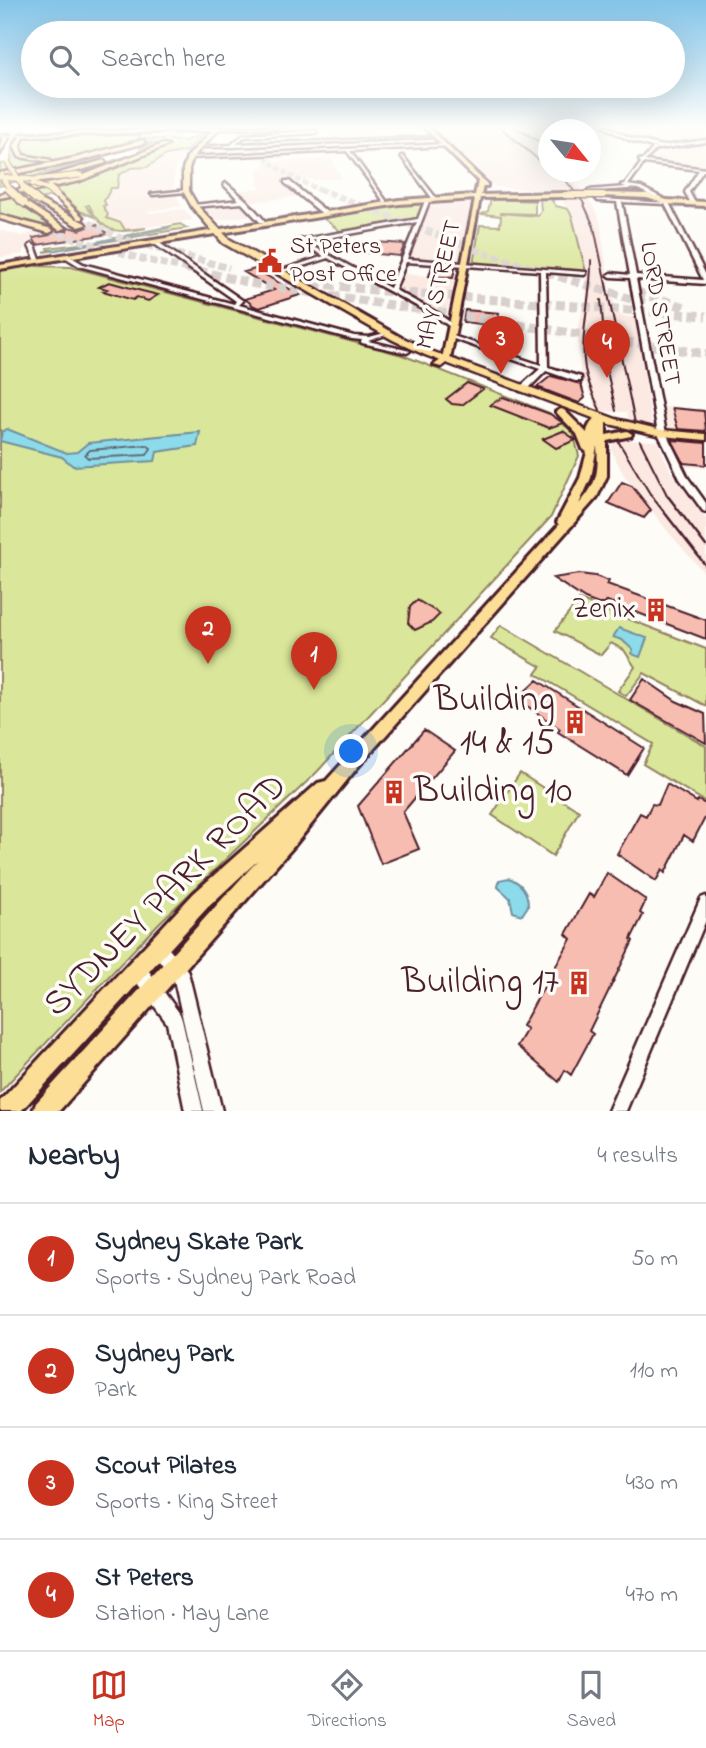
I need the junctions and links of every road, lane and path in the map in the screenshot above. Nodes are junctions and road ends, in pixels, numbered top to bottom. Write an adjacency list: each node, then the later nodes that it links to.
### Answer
1 (1, 179): 40 (highway, bridge)
2 (22, 179): 5 (highway, bridge)
3 (38, 179): 20 (highway)
4 (44, 179): 20 (highway)
5 (45, 179)
6 (81, 179): 20 (highway, bridge)
7 (179, 179): 19 (highway)
8 (185, 179): 19 (highway)
9 (369, 179): 31 (street)
10 (417, 179): 29 (street)
11 (479, 179): 17 (main road)
12 (634, 179): 21 (street)
13 (696, 179): 33 (street)
14 (17, 181): 15 (highway, bridge)
15 (17, 181)
16 (287, 182): 36 (street)
17 (483, 183): 23 (main road); 25 (main road)
18 (226, 184): 30 (street)
19 (183, 191): 22 (street); 35 (highway); 41 (highway)
20 (0, 192)
21 (625, 192): 24 (main road); 24 (street); 28 (main road); 28 (street); 32 (street); 55 (street, LORD STREET)
22 (153, 194)
23 (504, 194): 25 (main road); 26 (main road)
24 (645, 194): 32 (main road)
25 (482, 195): 26 (main road); 29 (main road); 50 (main road, MAY STREET)
26 (554, 195): 27 (main road)
27 (565, 195): 28 (main road, bridge)
28 (601, 197)
29 (431, 198): 31 (main road); 36 (main road); 39 (street)
30 (244, 201): 35 (street); 38 (street)
31 (385, 202): 36 (main road)
32 (662, 202): 33 (main road); 34 (main road); 56 (street)
33 (694, 204): 34 (main road)
34 (706, 205)
35 (194, 206): 41 (highway)
36 (324, 213): 38 (main road); 41 (main road)
37 (1, 217): 42 (highway)
38 (262, 220): 41 (main road)
39 (419, 220): 46 (street); 48 (street)
40 (62, 228)
41 (209, 229): 43 (main road); 43 (main road); 52 (highway); 60 (highway)
42 (49, 231)
43 (157, 239): 45 (main road); 47 (main road); 58 (street)
44 (32, 246): 47 (street)
45 (66, 256): 47 (main road); 58 (street)
46 (327, 257): 52 (street); 57 (street)
47 (38, 258): 49 (main road)
48 (405, 260): 50 (street); 57 (street)
49 (0, 265)
50 (465, 265): 51 (street); 59 (main road, MAY STREET)
51 (543, 271): 53 (street); 62 (street)
52 (279, 272): 60 (highway)
53 (584, 273)
54 (611, 275): 55 (street)
55 (634, 277): 56 (street); 67 (street, LORD STREET)
56 (706, 281)
57 (392, 291): 59 (street)
58 (236, 305): 60 (street)
59 (453, 327): 61 (main road, MAY STREET); 62 (street)
60 (379, 338): 61 (highway); 61 (highway)
61 (442, 363): 64 (highway); 65 (highway)
62 (545, 368): 63 (street); 64 (street)
63 (578, 379)
64 (523, 389): 66 (highway)
65 (561, 412): 66 (highway); 69 (main road)
66 (600, 427): 67 (highway); 67 (highway); 69 (main road, SYDNEY PARK ROAD); 71 (main road, SYDNEY PARK ROAD)
67 (662, 433): 68 (highway); 70 (street, LORD STREET)
68 (706, 437)
69 (589, 467): 71 (main road, SYDNEY PARK ROAD)
70 (706, 509)
71 (556, 535): 72 (main road, SYDNEY PARK ROAD)
72 (350, 764): 75 (main road, SYDNEY PARK ROAD); 76 (main road, SYDNEY PARK ROAD)
73 (706, 904): 74 (street)
74 (702, 925): 83 (street)
75 (157, 946): 76 (street); 77 (main road, SYDNEY PARK ROAD)
76 (174, 966): 78 (main road, SYDNEY PARK ROAD); 82 (street)
77 (137, 968): 78 (street); 79 (main road, SYDNEY PARK ROAD)
78 (154, 989): 80 (main road, SYDNEY PARK ROAD); 81 (street)
79 (6, 1111)
80 (44, 1111)
81 (194, 1111)
82 (213, 1111)
83 (617, 1111)

